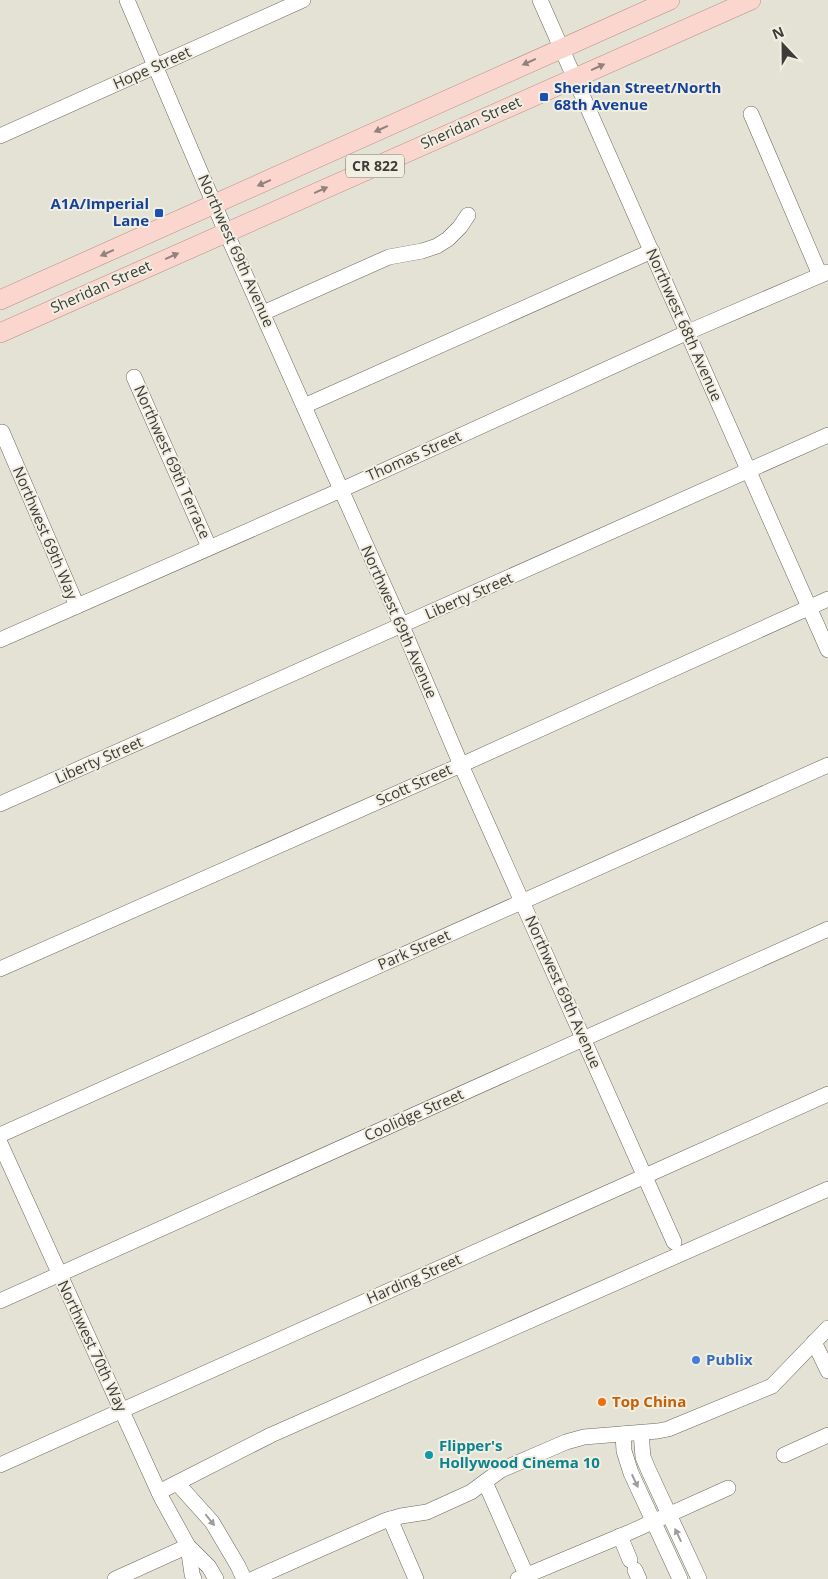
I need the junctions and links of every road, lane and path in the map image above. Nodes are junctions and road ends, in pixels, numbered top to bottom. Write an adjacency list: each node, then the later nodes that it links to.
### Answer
1 (128, 0): 7 (street, Northwest 69th Avenue)
2 (303, 0): 7 (street, Hope Street)
3 (540, 0): 6 (street, Northwest 68th Avenue)
4 (670, 0): 6 (main road, Sheridan Street / CR 822)
5 (751, 0): 8 (main road, Sheridan Street / CR 822, one-way to 5)
6 (560, 48): 8 (street, Northwest 68th Avenue); 11 (main road, Sheridan Street / CR 822, one-way to 11)
7 (156, 67): 10 (street, Hope Street); 11 (street, Northwest 69th Avenue)
8 (574, 78): 13 (main road, Sheridan Street / CR 822, one-way to 8); 14 (street, Northwest 68th Avenue)
9 (751, 114): 15 (street)
10 (0, 136)
11 (215, 204): 13 (street, Northwest 69th Avenue); 16 (main road, Sheridan Street / CR 822, one-way to 16)
12 (468, 215): 17 (street)
13 (226, 232): 17 (street, Northwest 69th Avenue); 18 (main road, Sheridan Street / CR 822, one-way to 13)
14 (652, 251): 19 (street, Northwest 68th Avenue); 21 (street)
15 (824, 273): 19 (street, Thomas Street)
16 (0, 300)
17 (263, 313): 21 (street, Northwest 69th Avenue)
18 (0, 332)
19 (688, 332): 24 (street, Northwest 68th Avenue); 25 (street, Thomas Street)
20 (134, 377): 26 (street, Northwest 69th Terrace)
21 (304, 406): 25 (street, Northwest 69th Avenue)
22 (2, 432): 28 (street, Northwest 69th Way)
23 (828, 435): 24 (street, Liberty Street)
24 (748, 471): 29 (street, Northwest 68th Avenue); 30 (street, Liberty Street)
25 (341, 490): 26 (street, Thomas Street); 30 (street, Northwest 69th Avenue)
26 (210, 547): 28 (street, Thomas Street)
27 (828, 600): 29 (street, Scott Street)
28 (77, 606): 31 (street, Thomas Street)
29 (809, 608): 32 (street, Northwest 68th Avenue); 33 (street, Scott Street)
30 (402, 626): 33 (street, Northwest 69th Avenue); 35 (street, Liberty Street)
31 (0, 640)
32 (828, 650)
33 (461, 764): 36 (street, Northwest 69th Avenue); 38 (street, Scott Street)
34 (828, 765): 36 (street, Park Street)
35 (0, 804)
36 (523, 900): 39 (street, Northwest 69th Avenue); 41 (street, Park Street)
37 (828, 929): 39 (street, Coolidge Street)
38 (0, 969)
39 (583, 1039): 43 (street, Northwest 69th Avenue); 46 (street, Coolidge Street)
40 (828, 1094): 43 (street, Harding Street)
41 (0, 1136)
42 (0, 1143): 46 (street, Northwest 70th Way)
43 (644, 1176): 45 (street, Northwest 69th Avenue); 51 (street, Harding Street)
44 (828, 1189): 58 (street)
45 (674, 1242)
46 (59, 1275): 47 (street, Coolidge Street); 51 (street, Northwest 70th Way)
47 (0, 1301)
48 (828, 1328): 49 (street)
49 (814, 1342): 50 (street); 52 (street)
50 (828, 1371)
51 (122, 1411): 56 (street, Harding Street); 60 (street, Northwest 70th Way)
52 (640, 1432): 53 (street); 61 (street)
53 (622, 1434): 57 (street); 63 (street, one-way to 63)
54 (828, 1435): 55 (street)
55 (784, 1455)
56 (0, 1465)
57 (485, 1482): 62 (street); 67 (street)
58 (177, 1483): 60 (street); 71 (street, one-way to 71)
59 (728, 1488): 61 (street)
60 (159, 1492): 65 (street, Northwest 70th Way)
61 (668, 1515): 63 (street); 75 (street, one-way to 61)
62 (390, 1519): 72 (street); 73 (street)
63 (654, 1521): 64 (street); 74 (street)
64 (620, 1536): 66 (street); 67 (street)
65 (188, 1546): 68 (street); 69 (street, Northwest 70th Way); 70 (street, Northwest 70th Way)
66 (634, 1570)
67 (524, 1578)
68 (115, 1579)
69 (194, 1579)
70 (216, 1579)
71 (244, 1579)
72 (253, 1579)
73 (416, 1579)
74 (680, 1579)
75 (699, 1579)

